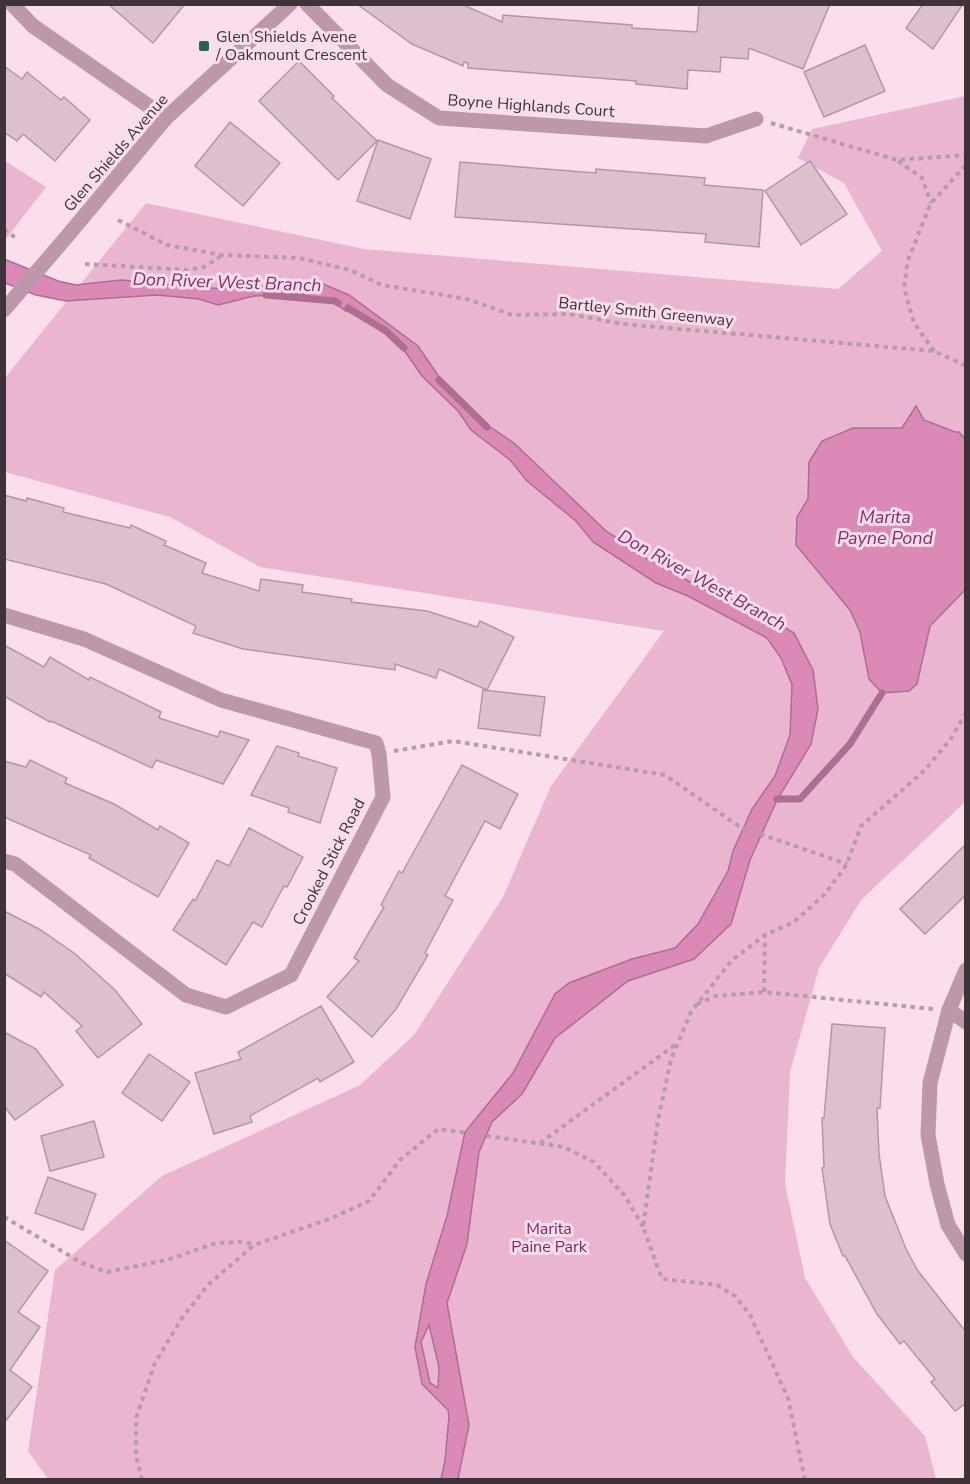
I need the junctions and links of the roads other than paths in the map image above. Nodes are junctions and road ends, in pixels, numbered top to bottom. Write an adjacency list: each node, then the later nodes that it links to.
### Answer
1 (12, 4): 4 (street)
2 (290, 4): 4 (street, Glen Shields Avenue)
3 (307, 4): 5 (street, Boyne Highlands Court)
4 (166, 118): 6 (street, Glen Shields Avenue, bridge)
5 (756, 119)
6 (4, 310)
7 (4, 615): 8 (street, Crooked Stick Road)
8 (4, 861)
9 (966, 970): 11 (street)
10 (966, 1004): 11 (street)
11 (949, 1010): 12 (street); 13 (street)
12 (966, 1022)
13 (966, 1254)

